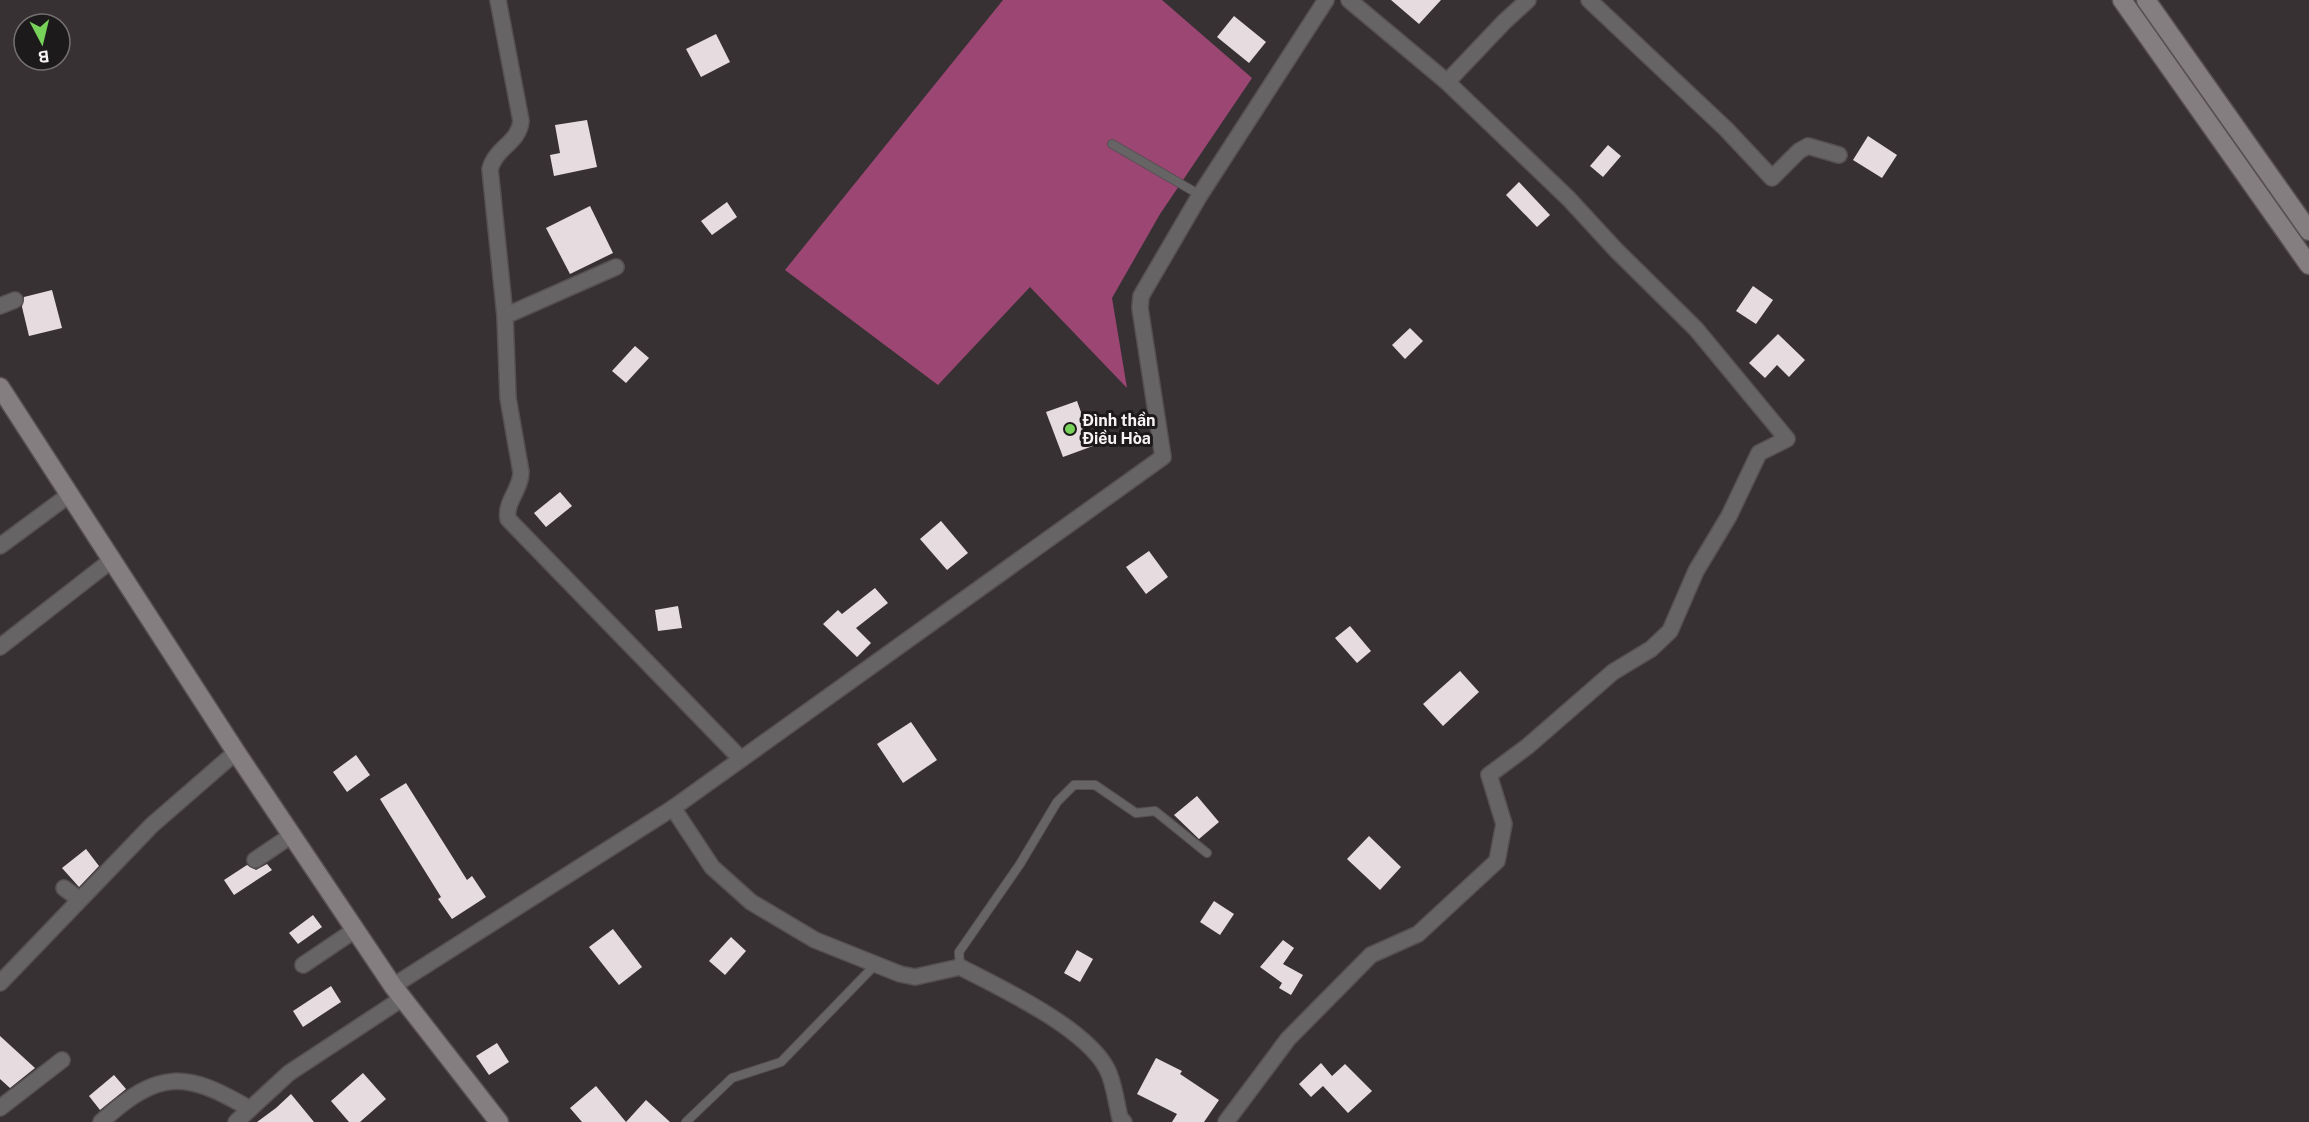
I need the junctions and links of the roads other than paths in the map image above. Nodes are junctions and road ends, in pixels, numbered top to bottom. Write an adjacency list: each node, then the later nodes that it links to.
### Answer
1 (498, 0): 17 (street)
2 (1326, 0): 11 (street)
3 (1349, 0): 8 (street)
4 (1528, 0): 8 (street)
5 (1588, 0): 10 (street)
6 (2122, 0): 13 (street)
7 (2146, 0): 12 (street)
8 (1447, 82): 45 (street)
9 (1112, 144): 11 (lane)
10 (1839, 155)
11 (1200, 195): 24 (street)
12 (2309, 231)
13 (2309, 265)
14 (616, 267): 17 (street)
15 (15, 300): 16 (street)
16 (0, 306)
17 (505, 316): 24 (street)
18 (0, 387): 19 (street)
19 (69, 495): 20 (street); 21 (street)
20 (0, 546)
21 (113, 559): 22 (street); 23 (street)
22 (0, 647)
23 (236, 752): 26 (street); 30 (street)
24 (741, 759): 25 (street)
25 (673, 808): 32 (street); 36 (street)
26 (292, 835): 28 (street); 31 (street)
27 (1207, 853): 34 (lane)
28 (255, 860)
29 (64, 888): 30 (street)
30 (79, 899): 35 (street)
31 (355, 930): 33 (street); 36 (street)
32 (876, 964): 34 (street); 43 (lane)
33 (303, 965)
34 (960, 967): 44 (street)
35 (0, 983)
36 (398, 992): 39 (street); 42 (street)
37 (62, 1060): 38 (street)
38 (0, 1108)
39 (250, 1109): 40 (street); 41 (street)
40 (101, 1122)
41 (236, 1122)
42 (500, 1122)
43 (686, 1122)
44 (1124, 1122)
45 (1226, 1122)

